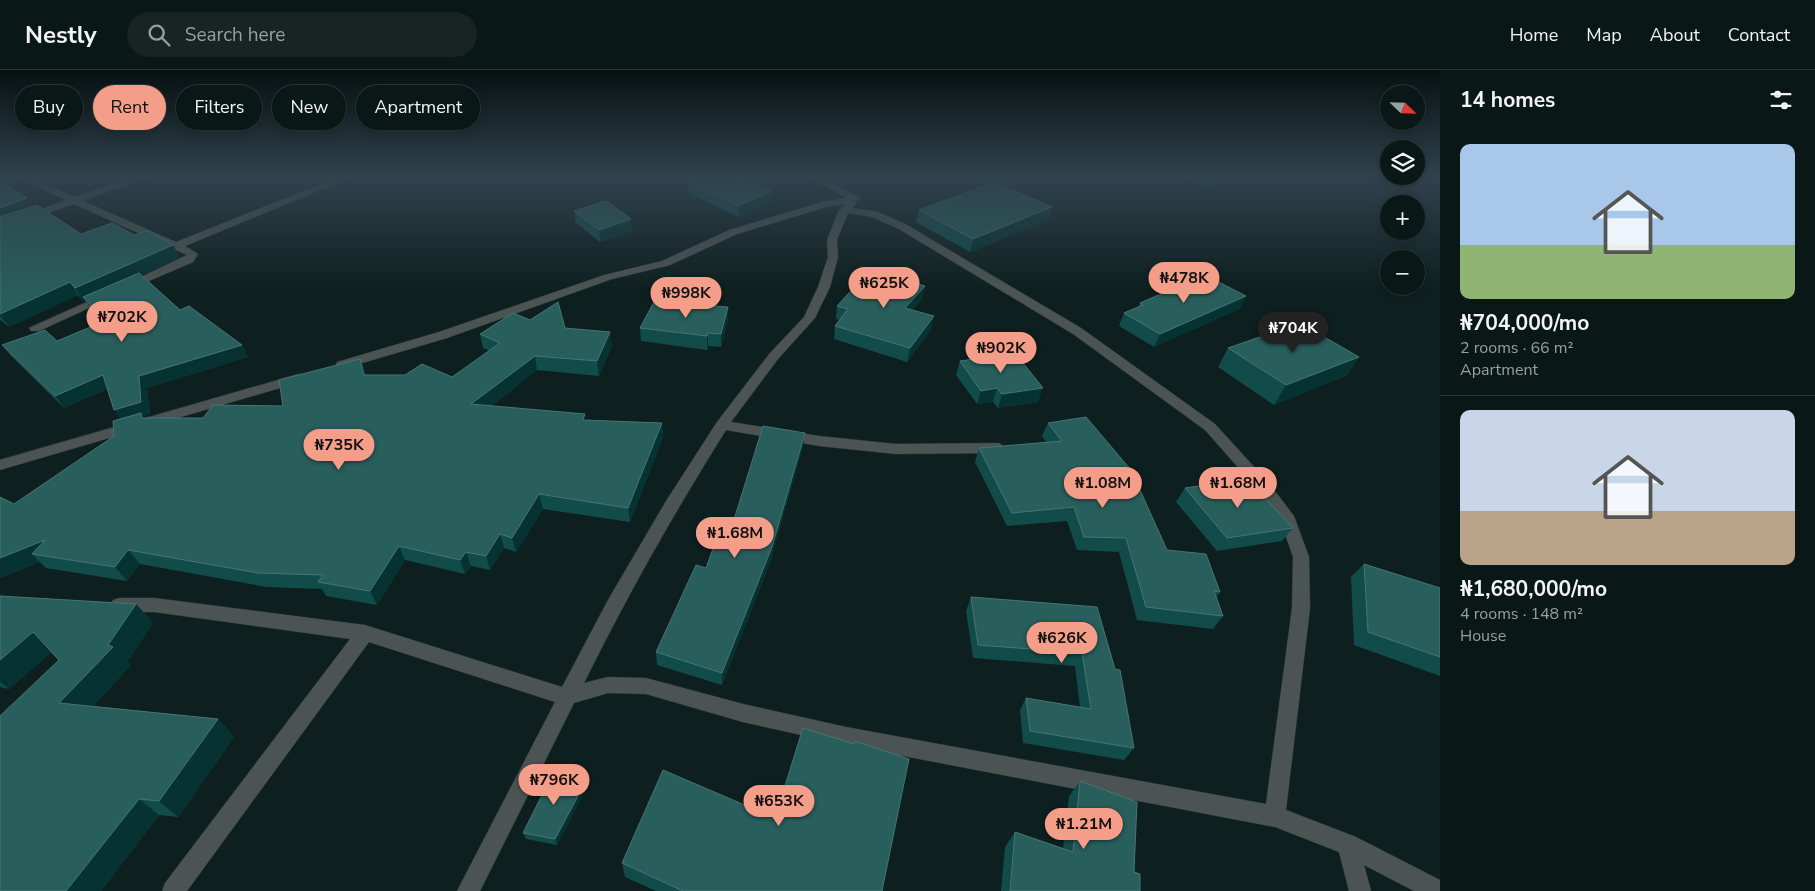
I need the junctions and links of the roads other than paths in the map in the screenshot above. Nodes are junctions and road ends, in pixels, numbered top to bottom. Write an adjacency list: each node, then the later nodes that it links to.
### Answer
1 (34, 214): 7 (street)
2 (106, 214): 8 (street)
3 (254, 214): 8 (street)
4 (791, 214): 10 (street)
5 (845, 214): 12 (street)
6 (875, 214): 18 (street)
7 (0, 227)
8 (176, 246): 9 (street)
9 (35, 328)
10 (330, 369)
11 (312, 374): 14 (street)
12 (722, 425): 13 (street); 17 (street)
13 (1003, 448)
14 (0, 465)
15 (96, 605): 16 (street)
16 (365, 633): 17 (street); 20 (street)
17 (566, 697): 18 (street); 21 (street)
18 (1275, 816): 19 (street)
19 (1348, 845): 22 (street); 23 (street)
20 (173, 891)
21 (468, 891)
22 (1360, 891)
23 (1438, 891)

